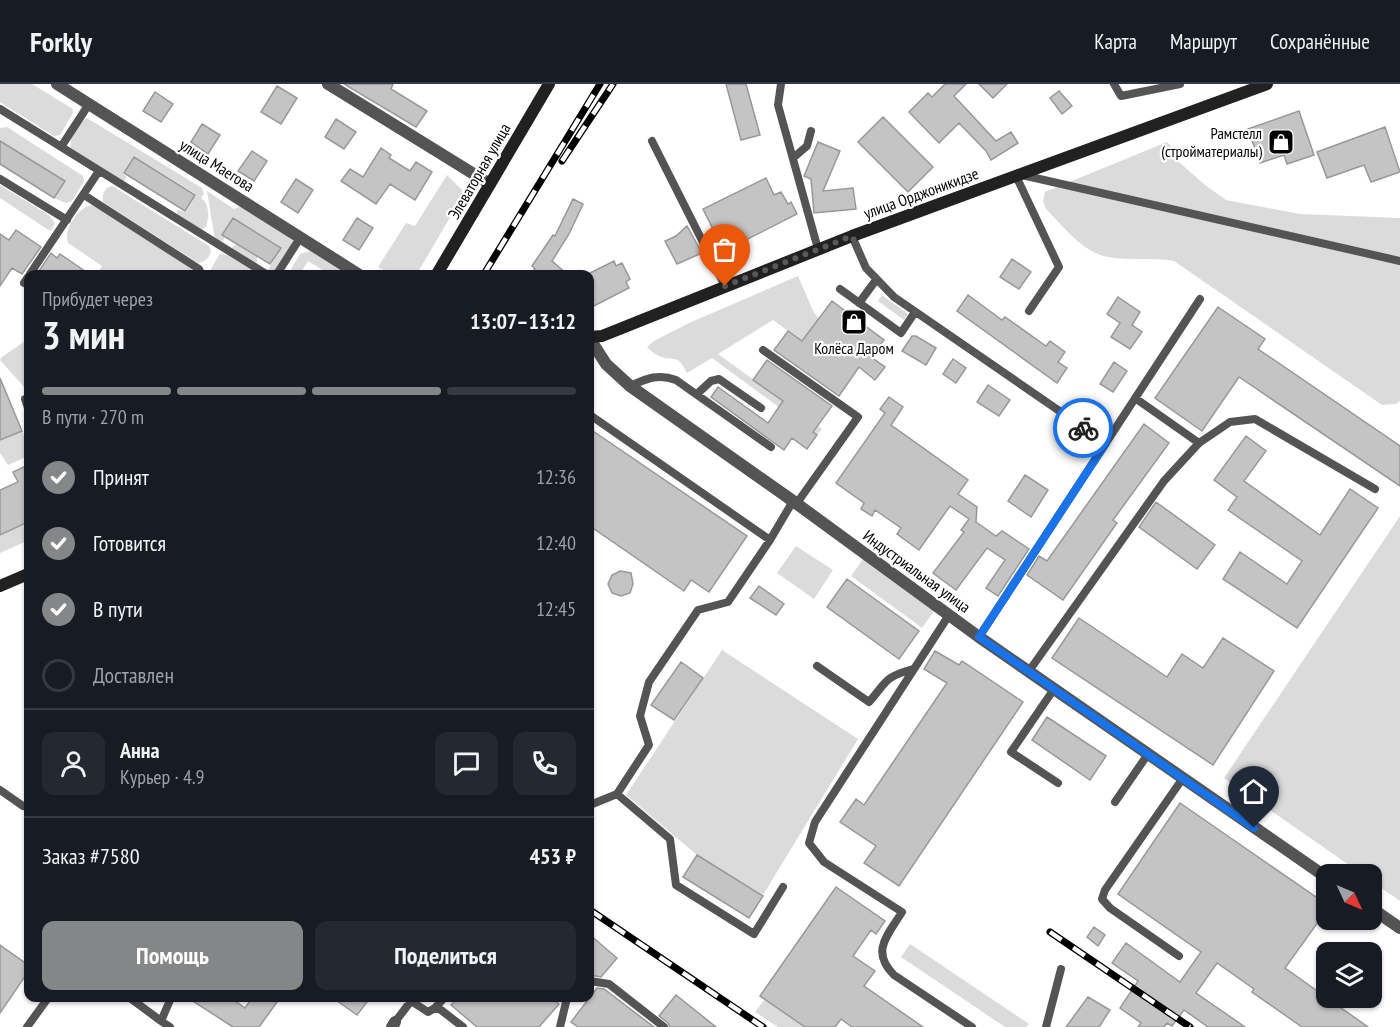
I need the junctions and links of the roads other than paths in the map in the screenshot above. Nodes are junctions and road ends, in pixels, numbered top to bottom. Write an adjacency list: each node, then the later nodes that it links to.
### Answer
1 (57, 84): 8 (street, улица Маегова)
2 (328, 84): 17 (street)
3 (549, 84): 17 (main road, Элеваторная улица)
4 (781, 84): 13 (lane)
5 (1114, 84): 6 (lane)
6 (1180, 84)
7 (1264, 84): 15 (main road, улица Орджоникидзе)
8 (88, 104): 12 (lane); 21 (street, улица Маегова)
9 (0, 109): 12 (lane)
10 (812, 131): 13 (lane)
11 (652, 141): 31 (lane)
12 (61, 147): 14 (lane)
13 (793, 158): 22 (lane)
14 (99, 171): 18 (lane); 26 (lane)
15 (1018, 175): 20 (main road, улица Орджоникидзе); 23 (lane); 35 (lane)
16 (0, 179): 19 (lane)
17 (490, 184): 29 (main road, Элеваторная улица)
18 (84, 195): 19 (lane); 25 (lane)
19 (67, 220): 24 (lane)
20 (852, 236): 22 (main road, улица Орджоникидзе); 30 (lane)
21 (300, 238): 27 (lane); 28 (street, улица Маегова)
22 (818, 249): 31 (main road, улица Орджоникидзе)
23 (1400, 261)
24 (33, 270)
25 (199, 270)
26 (260, 270)
27 (280, 270)
28 (352, 270)
29 (439, 270)
30 (876, 280): 34 (lane); 36 (lane)
31 (725, 286): 37 (main road, улица Орджоникидзе)
32 (840, 289): 34 (lane)
33 (1200, 299): 42 (lane)
34 (859, 303): 36 (lane)
35 (1029, 311)
36 (915, 312): 45 (lane)
37 (594, 337)
38 (594, 344): 40 (street, Индустриальная улица)
39 (763, 350): 49 (lane)
40 (630, 386): 41 (lane); 49 (street, Индустриальная улица)
41 (697, 394): 43 (lane); 47 (lane)
42 (1135, 398): 45 (lane); 46 (lane)
43 (761, 408)
44 (594, 419): 50 (lane)
45 (1106, 443): 54 (lane)
46 (1199, 443): 48 (lane); 57 (lane)
47 (771, 447)
48 (1375, 489)
49 (795, 502): 50 (lane); 53 (street, Индустриальная улица)
50 (770, 540): 63 (lane)
51 (24, 576): 52 (main road)
52 (0, 586)
53 (949, 615): 54 (street, Индустриальная улица); 56 (lane)
54 (979, 637): 57 (street, Индустриальная улица)
55 (817, 666): 56 (lane)
56 (913, 669): 89 (lane)
57 (1029, 672): 58 (street, Индустриальная улица)
58 (1054, 689): 59 (street, Индустриальная улица); 61 (lane)
59 (1148, 754): 60 (street, Индустриальная улица); 64 (lane)
60 (1183, 778): 67 (street, Индустриальная улица); 71 (lane)
61 (1058, 783)
62 (0, 790): 66 (lane)
63 (616, 794): 65 (lane); 68 (lane)
64 (1115, 802)
65 (594, 803)
66 (23, 806)
67 (1316, 870)
68 (783, 887)
69 (1382, 916): 70 (street)
70 (1400, 928)
71 (1179, 956)
72 (1061, 969): 90 (lane)
73 (594, 982): 88 (lane)
74 (45, 1002): 84 (lane)
75 (135, 1002): 82 (lane)
76 (169, 1002): 82 (lane)
77 (406, 1002): 83 (lane)
78 (413, 1002): 81 (lane)
79 (440, 1002): 81 (lane)
80 (566, 1002): 87 (lane)
81 (435, 1008): 86 (lane)
82 (161, 1021): 85 (lane)
83 (394, 1025)
84 (27, 1027)
85 (170, 1027)
86 (463, 1027)
87 (560, 1027)
88 (664, 1027)
89 (972, 1027)
90 (1046, 1027)

